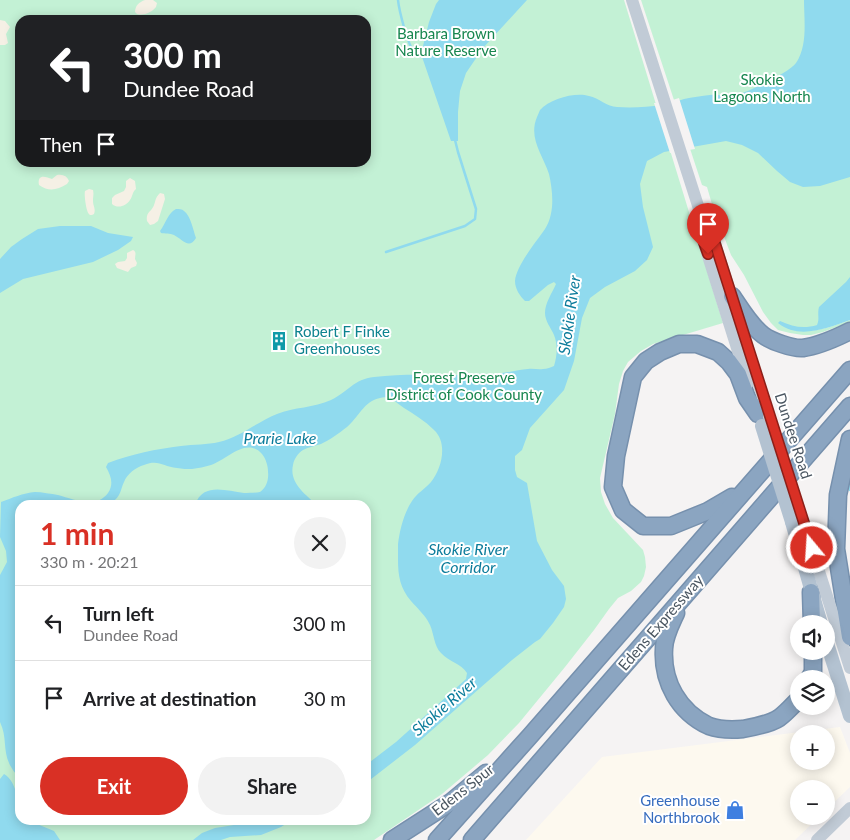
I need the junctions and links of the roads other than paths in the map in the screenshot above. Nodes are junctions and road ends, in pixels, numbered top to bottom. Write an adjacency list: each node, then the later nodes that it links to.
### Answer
1 (632, 0): 2 (main road, Dundee Road)
2 (701, 215): 3 (main road, Dundee Road); 7 (main road, Dundee Road)
3 (732, 296): 4 (highway); 7 (main road, Dundee Road)
4 (850, 331)
5 (850, 370): 9 (highway, Edens Expressway)
6 (850, 406): 12 (highway, Edens Expressway)
7 (763, 419): 9 (highway); 10 (main road, Dundee Road, bridge)
8 (850, 439): 15 (highway)
9 (745, 489): 20 (highway, Edens Expressway)
10 (796, 517): 11 (main road, Dundee Road); 17 (main road, Dundee Road)
11 (811, 592): 13 (highway); 14 (main road, Dundee Road)
12 (685, 596): 18 (highway); 28 (highway, Edens Expressway)
13 (812, 615)
14 (818, 615)
15 (850, 637)
16 (832, 660): 19 (main road)
17 (850, 668)
18 (790, 708)
19 (850, 716)
20 (530, 736): 26 (highway, Edens Spur); 27 (highway)
21 (850, 808): 22 (main road)
22 (835, 823)
23 (850, 823): 25 (main road)
24 (833, 825): 29 (main road)
25 (835, 825)
26 (392, 840)
27 (437, 840)
28 (472, 840)
29 (817, 840)

